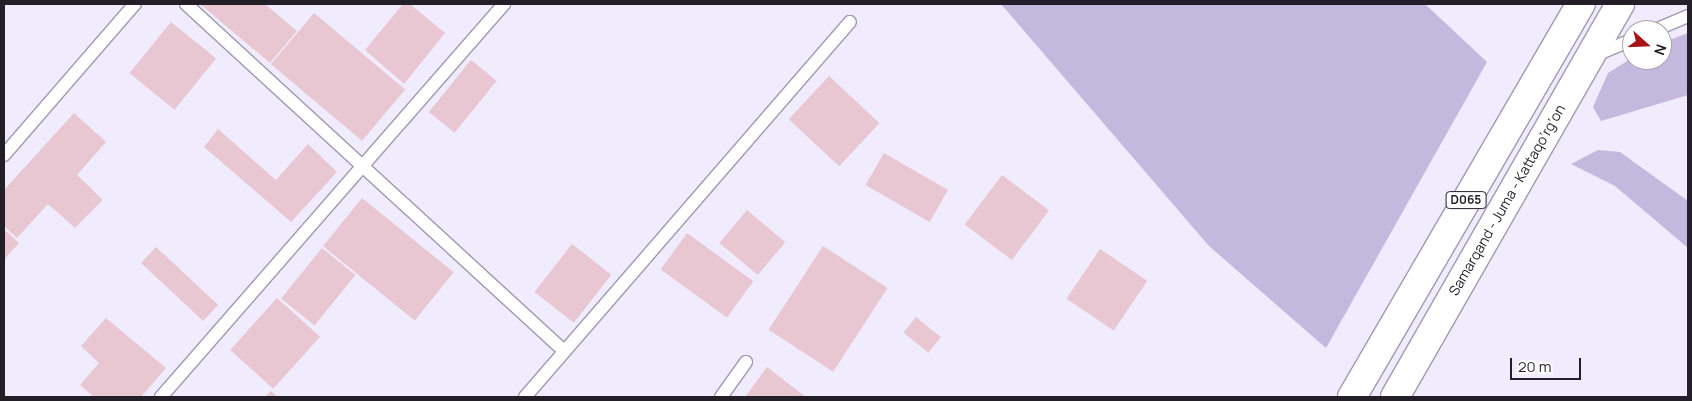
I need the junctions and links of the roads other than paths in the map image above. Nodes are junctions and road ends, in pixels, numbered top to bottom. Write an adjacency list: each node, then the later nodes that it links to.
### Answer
1 (135, 4): 11 (lane)
2 (186, 4): 12 (lane)
3 (504, 4): 12 (lane)
4 (1581, 4): 18 (main road, D065)
5 (1620, 4): 10 (main road, Samarqand - Juma - Kattaqo‘rg‘on / D065)
6 (1688, 16): 8 (lane)
7 (850, 22): 13 (lane)
8 (1672, 23)
9 (1622, 44): 10 (lane)
10 (1589, 58): 19 (main road, Samarqand - Juma - Kattaqo‘rg‘on / D065)
11 (4, 155)
12 (362, 169): 13 (lane); 15 (lane)
13 (564, 351): 16 (lane)
14 (746, 362): 17 (lane)
15 (160, 397)
16 (525, 397)
17 (721, 397)
18 (1352, 397)
19 (1395, 397)

